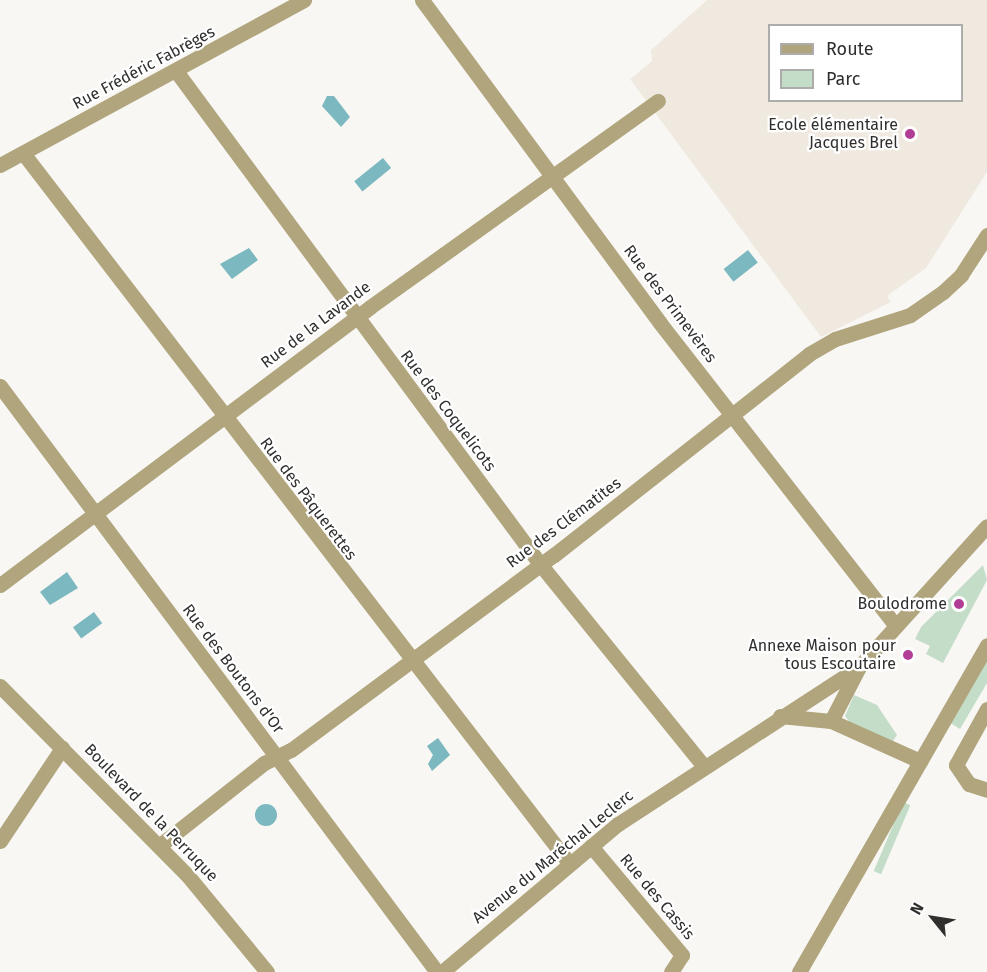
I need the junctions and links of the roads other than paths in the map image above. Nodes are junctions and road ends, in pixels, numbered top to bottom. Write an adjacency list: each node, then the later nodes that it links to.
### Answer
1 (422, 0): 7 (street, Rue des Primevères)
2 (295, 2): 3 (street, Rue Frédéric Fabrèges)
3 (176, 71): 5 (street, Rue Frédéric Fabrèges); 9 (street, Rue des Coquelicots)
4 (658, 100): 7 (street, Rue de la Lavande)
5 (23, 153): 6 (street, Rue Frédéric Fabrèges); 12 (street, Rue des Pâquerettes)
6 (0, 165)
7 (553, 175): 9 (street, Rue de la Lavande); 11 (street, Rue des Primevères)
8 (987, 235): 11 (street, Rue des Clématites)
9 (356, 318): 12 (street, Rue de la Lavande); 15 (street, Rue des Coquelicots)
10 (0, 386): 13 (street, Rue des Boutons d'Or)
11 (733, 416): 15 (street, Rue des Clématites); 17 (street, Rue des Primevères)
12 (223, 417): 13 (street, Rue de la Lavande); 19 (street, Rue des Pâquerettes)
13 (95, 512): 16 (street, Rue de la Lavande); 26 (street, Rue des Boutons d'Or)
14 (987, 526): 17 (street, Avenue du Maréchal Leclerc)
15 (540, 564): 19 (street, Rue des Clématites); 28 (street, Rue des Coquelicots)
16 (0, 585)
17 (896, 626): 20 (street, Avenue du Maréchal Leclerc)
18 (987, 645): 27 (street)
19 (408, 660): 26 (street, Rue des Clématites); 33 (street, Rue des Pâquerettes)
20 (859, 667): 23 (street, Avenue du Maréchal Leclerc); 24 (street, Avenue du Maréchal Leclerc)
21 (0, 686): 25 (street, Boulevard de la Perruque)
22 (987, 709): 29 (street)
23 (780, 716): 24 (street); 28 (street, Avenue du Maréchal Leclerc)
24 (831, 721): 27 (street)
25 (62, 748): 30 (street); 31 (street, Boulevard de la Perruque)
26 (276, 757): 31 (street, Rue des Clématites); 35 (street, Rue des Boutons d'Or)
27 (920, 761): 38 (street)
28 (703, 765): 32 (street, Avenue du Maréchal Leclerc)
29 (987, 790)
30 (0, 841)
31 (159, 846): 34 (street, Boulevard de la Perruque)
32 (591, 846): 33 (street, Avenue du Maréchal Leclerc); 37 (street, Rue des Cassis)
33 (569, 863): 36 (street, Avenue du Maréchal Leclerc)
34 (267, 972)
35 (437, 972)
36 (442, 972)
37 (671, 972)
38 (799, 972)

